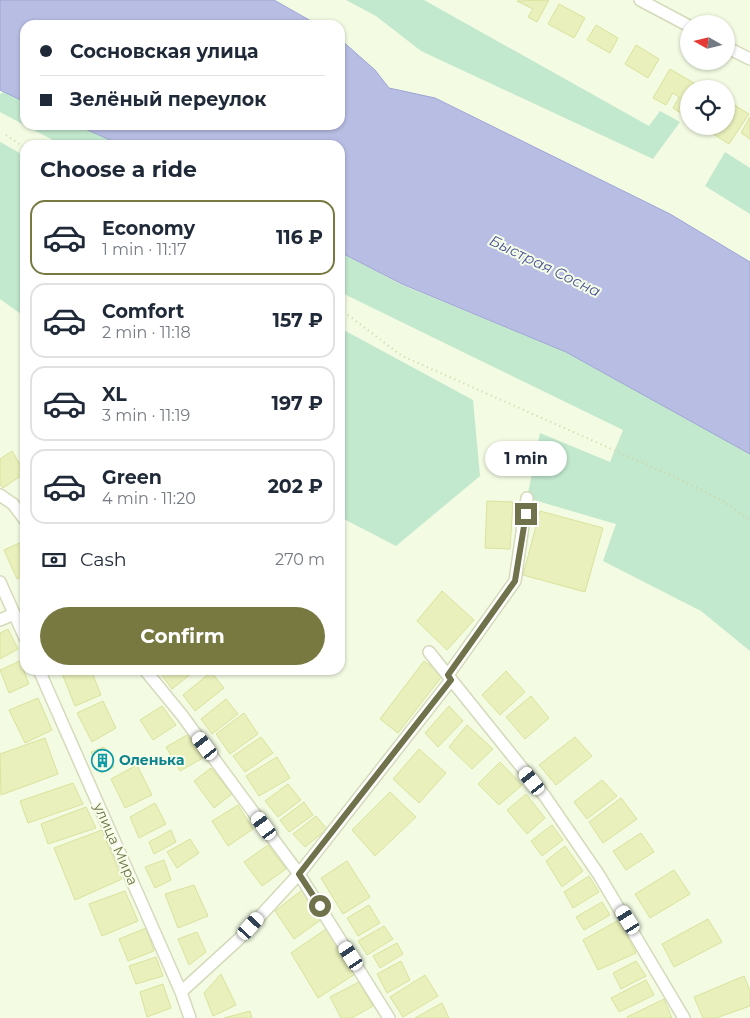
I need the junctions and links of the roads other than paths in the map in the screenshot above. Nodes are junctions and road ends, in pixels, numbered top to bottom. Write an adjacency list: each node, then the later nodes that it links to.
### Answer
1 (640, 0): 2 (street)
2 (680, 21)
3 (735, 52): 4 (street)
4 (750, 59)
5 (0, 495): 7 (street)
6 (527, 498): 15 (street)
7 (20, 513)
8 (0, 582): 9 (street)
9 (14, 614): 10 (street); 11 (street)
10 (0, 620)
11 (20, 627)
12 (429, 652): 15 (street)
13 (41, 675): 17 (street, улица Мира)
14 (149, 675): 16 (street)
15 (449, 677): 16 (street); 20 (street)
16 (299, 874): 17 (street); 19 (street)
17 (181, 992): 18 (street, улица Мира)
18 (190, 1018)
19 (389, 1018)
20 (684, 1018)

